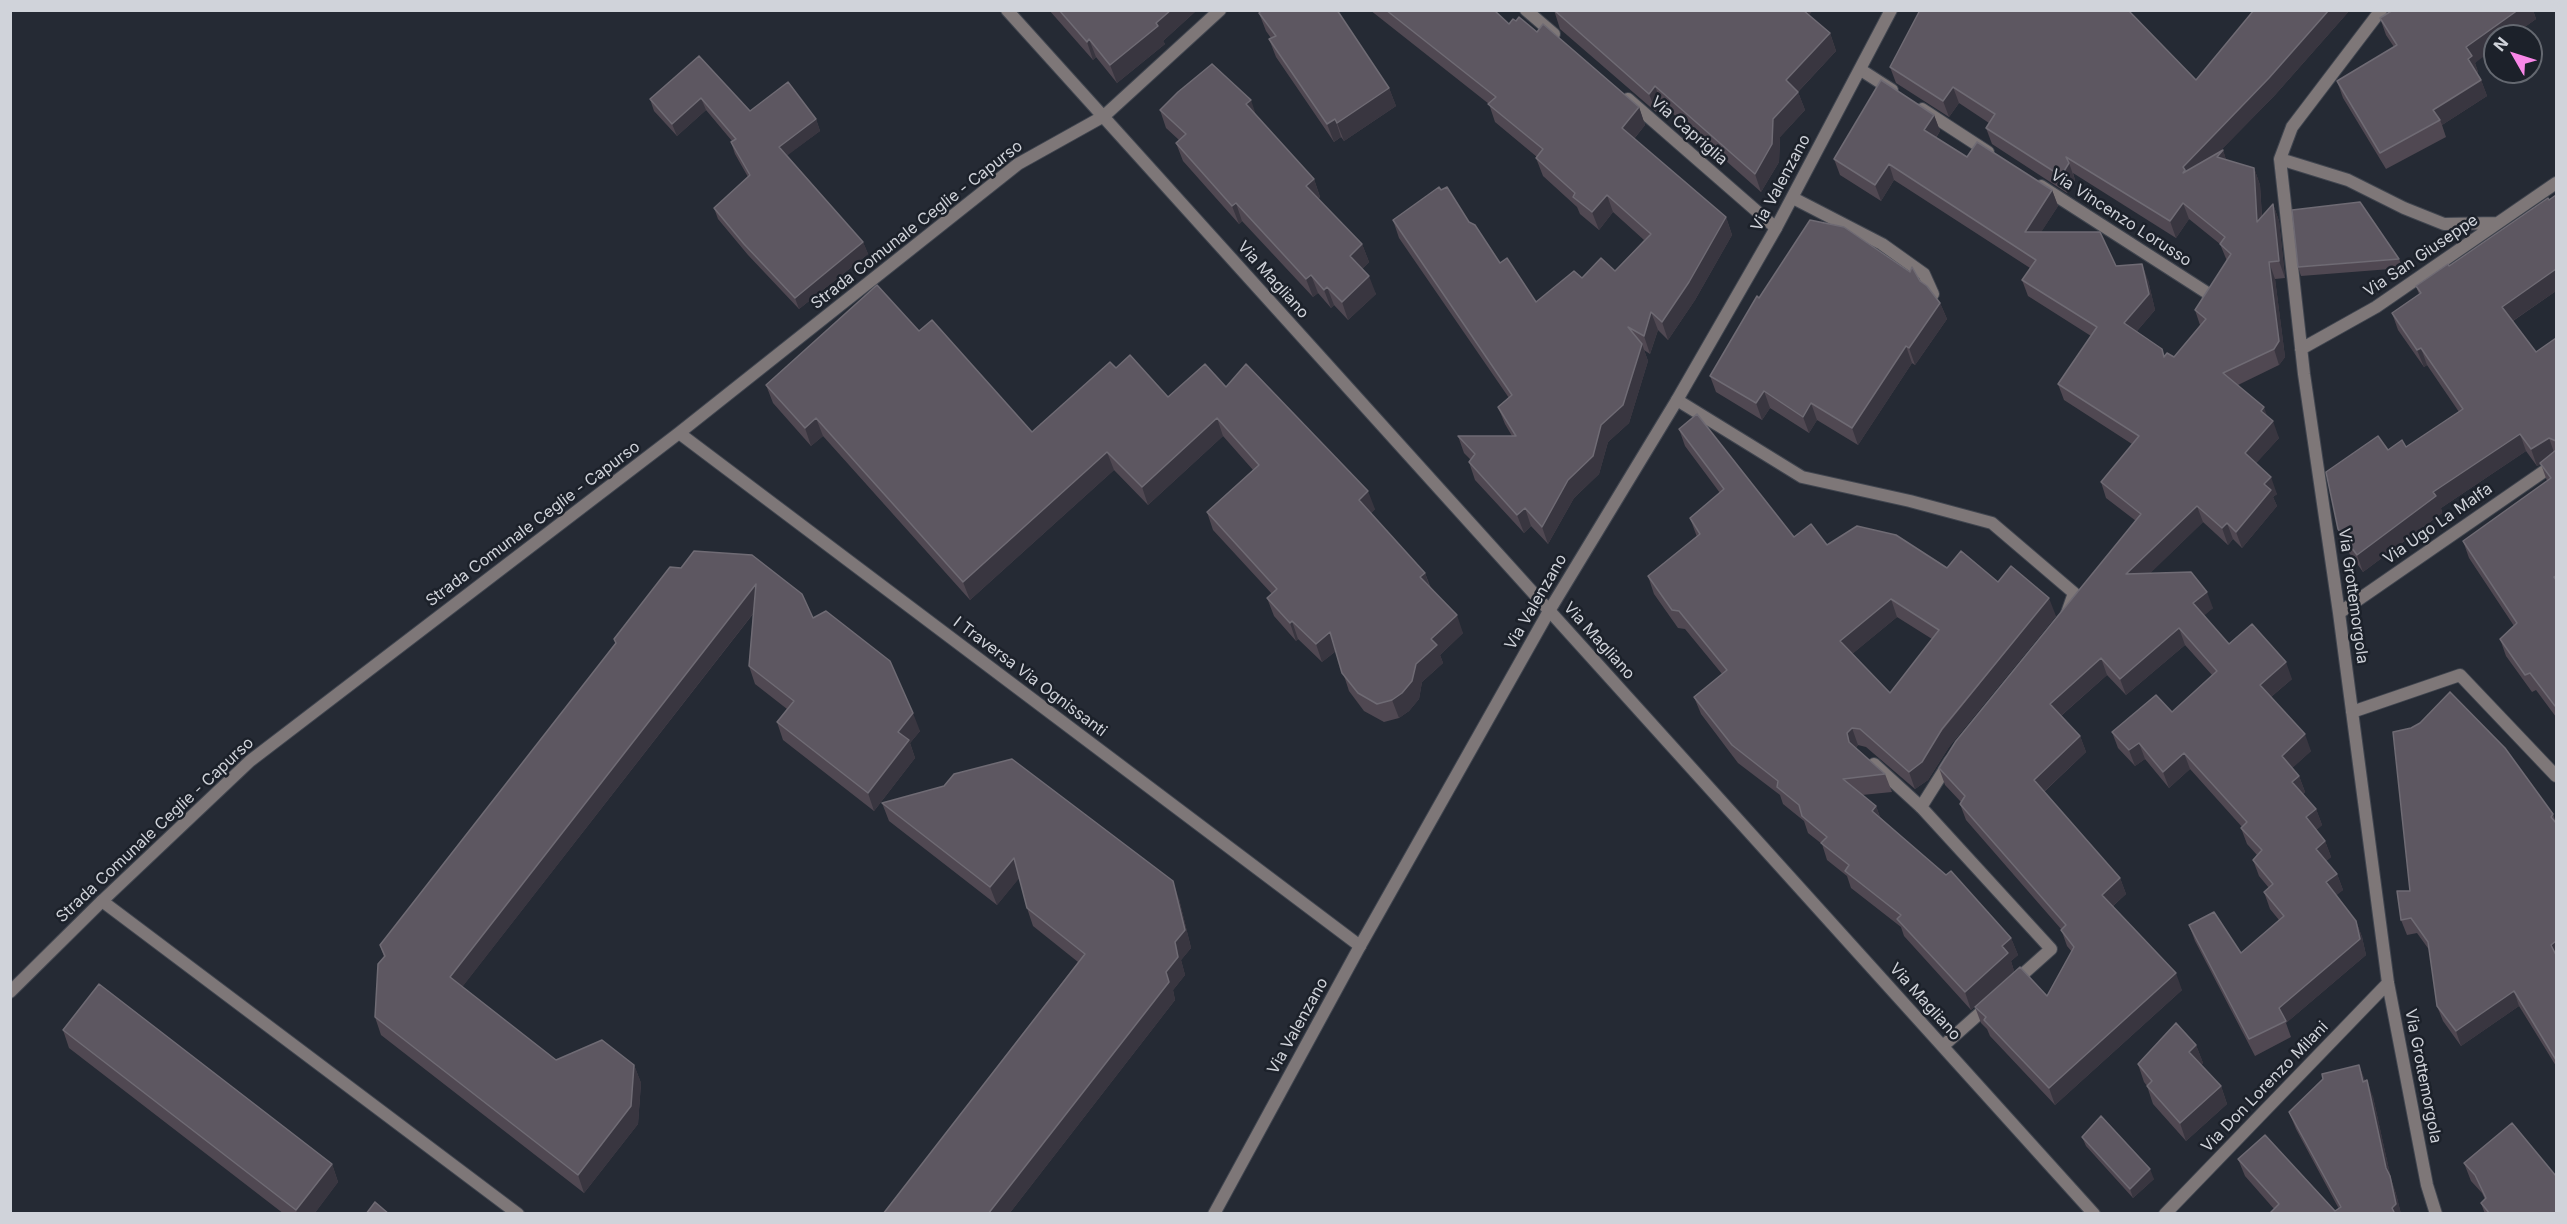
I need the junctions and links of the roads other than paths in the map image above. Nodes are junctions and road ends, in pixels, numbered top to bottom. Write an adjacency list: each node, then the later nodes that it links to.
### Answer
1 (1007, 10): 9 (street, Via Magliano)
2 (1220, 10): 9 (street, Strada Comunale Ceglie - Capurso)
3 (1526, 10): 6 (street)
4 (1892, 10): 7 (street, Via Valenzano)
5 (2381, 10): 10 (street, Via Grottemorgola)
6 (1562, 42)
7 (1861, 70): 11 (street); 14 (street, Via Valenzano)
8 (1616, 88): 16 (street, Via Capriglia)
9 (1104, 116): 21 (street, Strada Comunale Ceglie - Capurso); 23 (street, Via Magliano)
10 (2280, 159): 15 (street); 19 (street, Via Grottemorgola)
11 (2001, 160)
12 (2031, 180): 18 (street, Via Vincenzo Lorusso)
13 (2556, 183): 15 (street, Via San Giuseppe)
14 (1793, 198): 16 (street, Via Valenzano); 17 (street)
15 (2498, 223): 19 (street, Via San Giuseppe)
16 (1776, 228): 20 (street, Via Valenzano)
17 (1933, 294)
18 (2212, 296)
19 (2301, 350): 24 (street, Via Grottemorgola)
20 (1677, 400): 23 (street, Via Valenzano); 25 (street)
21 (679, 433): 31 (street, Strada Comunale Ceglie - Capurso); 32 (street, I Traversa Via Ognissanti)
22 (2556, 463): 24 (street, Via Ugo La Malfa)
23 (1549, 611): 32 (street, Via Valenzano); 35 (street, Via Magliano)
24 (2339, 613): 26 (street, Via Grottemorgola)
25 (2060, 624)
26 (2352, 712): 29 (street); 33 (street, Via Grottemorgola)
27 (1955, 752): 30 (street)
28 (1862, 753): 30 (street)
29 (2556, 777)
30 (1921, 807): 35 (street)
31 (102, 900): 34 (street, Strada Comunale Ceglie - Capurso); 36 (street)
32 (1360, 946): 37 (street, Via Valenzano)
33 (2388, 983): 39 (street, Via Don Lorenzo Milani); 40 (street, Via Grottemorgola)
34 (10, 992)
35 (1943, 1046): 38 (street, Via Magliano)
36 (518, 1214)
37 (1214, 1214)
38 (2094, 1214)
39 (2165, 1214)
40 (2436, 1214)

